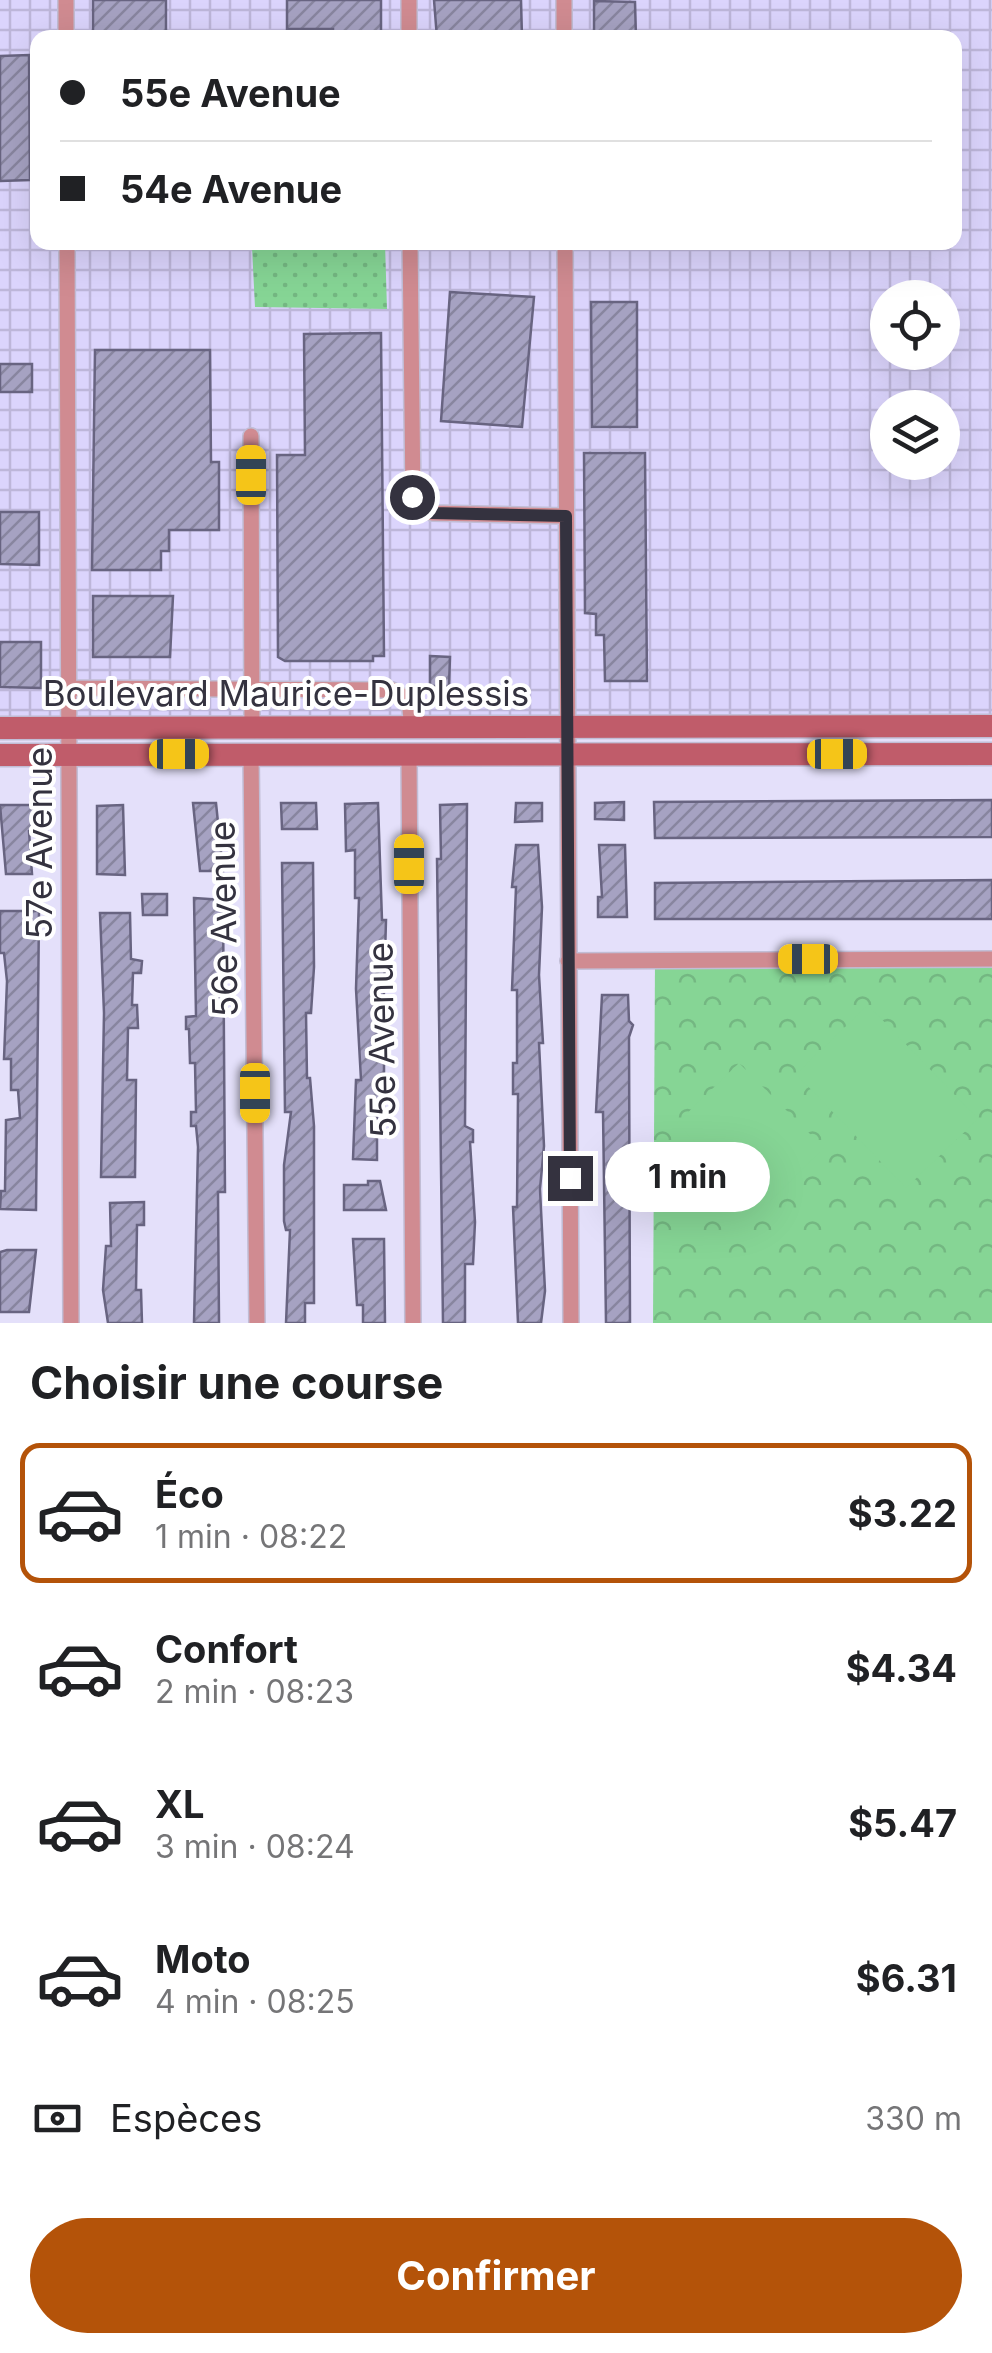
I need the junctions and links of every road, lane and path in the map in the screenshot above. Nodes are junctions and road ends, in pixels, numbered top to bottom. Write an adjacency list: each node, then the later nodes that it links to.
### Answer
1 (66, 0): 4 (street)
2 (409, 0): 5 (street)
3 (564, 0): 6 (street)
4 (66, 30)
5 (409, 30)
6 (564, 30)
7 (67, 250): 12 (street, 57e Avenue)
8 (410, 250): 11 (street)
9 (565, 250): 11 (street)
10 (251, 436): 13 (street)
11 (566, 516): 18 (street)
12 (69, 688): 13 (street); 16 (street, 57e Avenue)
13 (252, 688): 17 (street); 19 (street)
14 (992, 726): 18 (street, Boulevard Maurice-Duplessis)
15 (0, 728): 16 (street, Boulevard Maurice-Duplessis)
16 (69, 728): 19 (street, Boulevard Maurice-Duplessis); 20 (street, 57e Avenue)
17 (412, 728): 18 (street, Boulevard Maurice-Duplessis); 19 (street, Boulevard Maurice-Duplessis)
18 (567, 728): 24 (street)
19 (252, 730)
20 (70, 754): 21 (street, Boulevard Maurice-Duplessis); 23 (street, Boulevard Maurice-Duplessis); 28 (street, 57e Avenue)
21 (251, 754): 25 (street, Boulevard Maurice-Duplessis); 29 (street, 56e Avenue)
22 (992, 754): 24 (street, Boulevard Maurice-Duplessis)
23 (0, 755)
24 (567, 756): 25 (street, Boulevard Maurice-Duplessis); 27 (street)
25 (409, 757): 30 (street, 55e Avenue)
26 (992, 959): 27 (street)
27 (568, 961): 31 (street)
28 (71, 1323)
29 (257, 1323)
30 (414, 1323)
31 (571, 1323)

